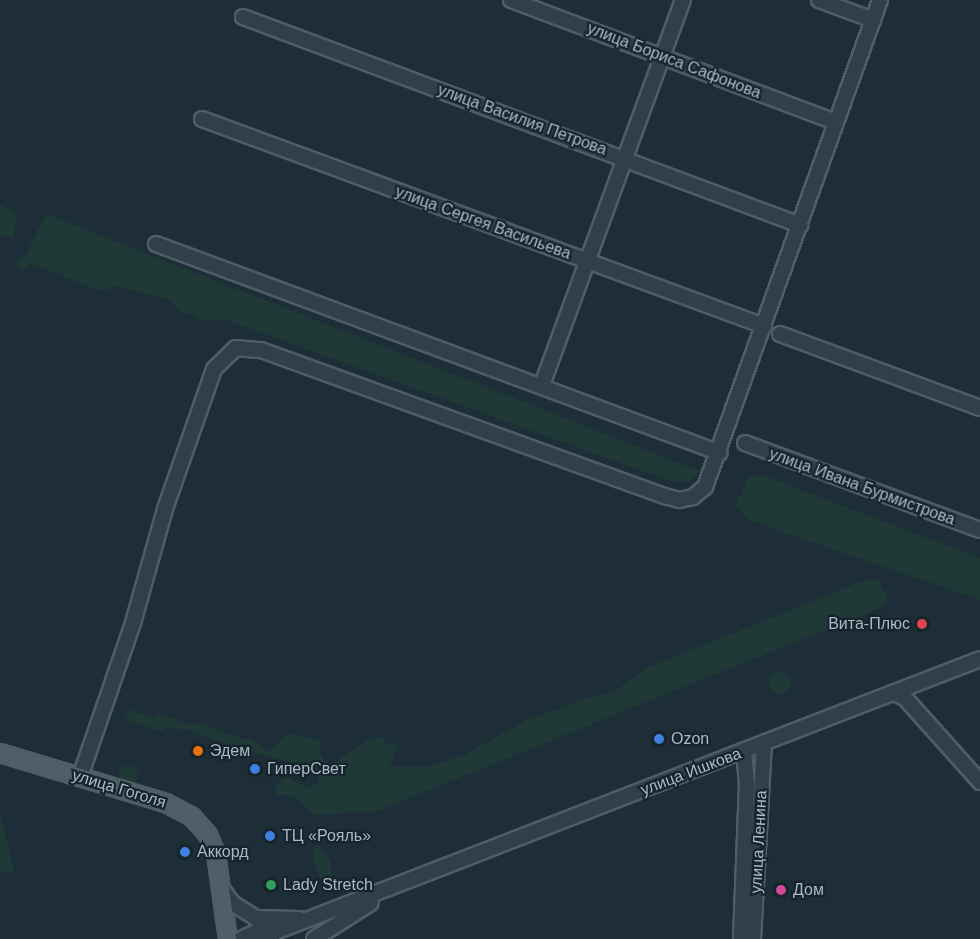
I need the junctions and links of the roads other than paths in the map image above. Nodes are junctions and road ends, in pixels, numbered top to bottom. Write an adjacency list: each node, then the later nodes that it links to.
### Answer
1 (511, 0): 7 (street, улица Бориса Сафонова)
2 (683, 0): 7 (street)
3 (819, 0): 6 (street)
4 (880, 0): 6 (street)
5 (243, 17): 10 (street, улица Василия Петрова)
6 (873, 20): 9 (street)
7 (662, 57): 9 (street, улица Бориса Сафонова); 10 (street)
8 (202, 119): 13 (street, улица Сергея Васильева)
9 (836, 122): 11 (street)
10 (626, 159): 11 (street, улица Василия Петрова); 13 (street)
11 (800, 225): 14 (street)
12 (156, 244): 16 (street)
13 (585, 261): 14 (street, улица Сергея Васильева); 16 (street)
14 (764, 326): 19 (street)
15 (780, 334): 17 (street)
16 (542, 385): 19 (street)
17 (980, 408)
18 (745, 443): 20 (street, улица Ивана Бурмистрова)
19 (720, 453): 26 (street)
20 (980, 530)
21 (980, 659): 22 (street, улица Ишкова)
22 (894, 693): 23 (street, улица Ишкова); 27 (street)
23 (764, 745): 24 (street, улица Ишкова); 37 (street, улица Ленина)
24 (744, 751): 28 (street, улица Ишкова); 36 (street, улица Ленина)
25 (0, 753): 26 (main road, улица Гоголя)
26 (80, 777): 29 (main road, улица Гоголя)
27 (980, 782)
28 (402, 885): 31 (street, улица Ишкова); 35 (street, улица Ишкова)
29 (223, 890): 30 (street); 33 (main road, улица Гоголя)
30 (256, 918): 31 (street); 32 (street)
31 (304, 919): 32 (street, улица Ишкова)
32 (274, 937): 34 (street, улица Ишкова)
33 (228, 939)
34 (241, 939)
35 (314, 939)
36 (741, 939)
37 (753, 939)

